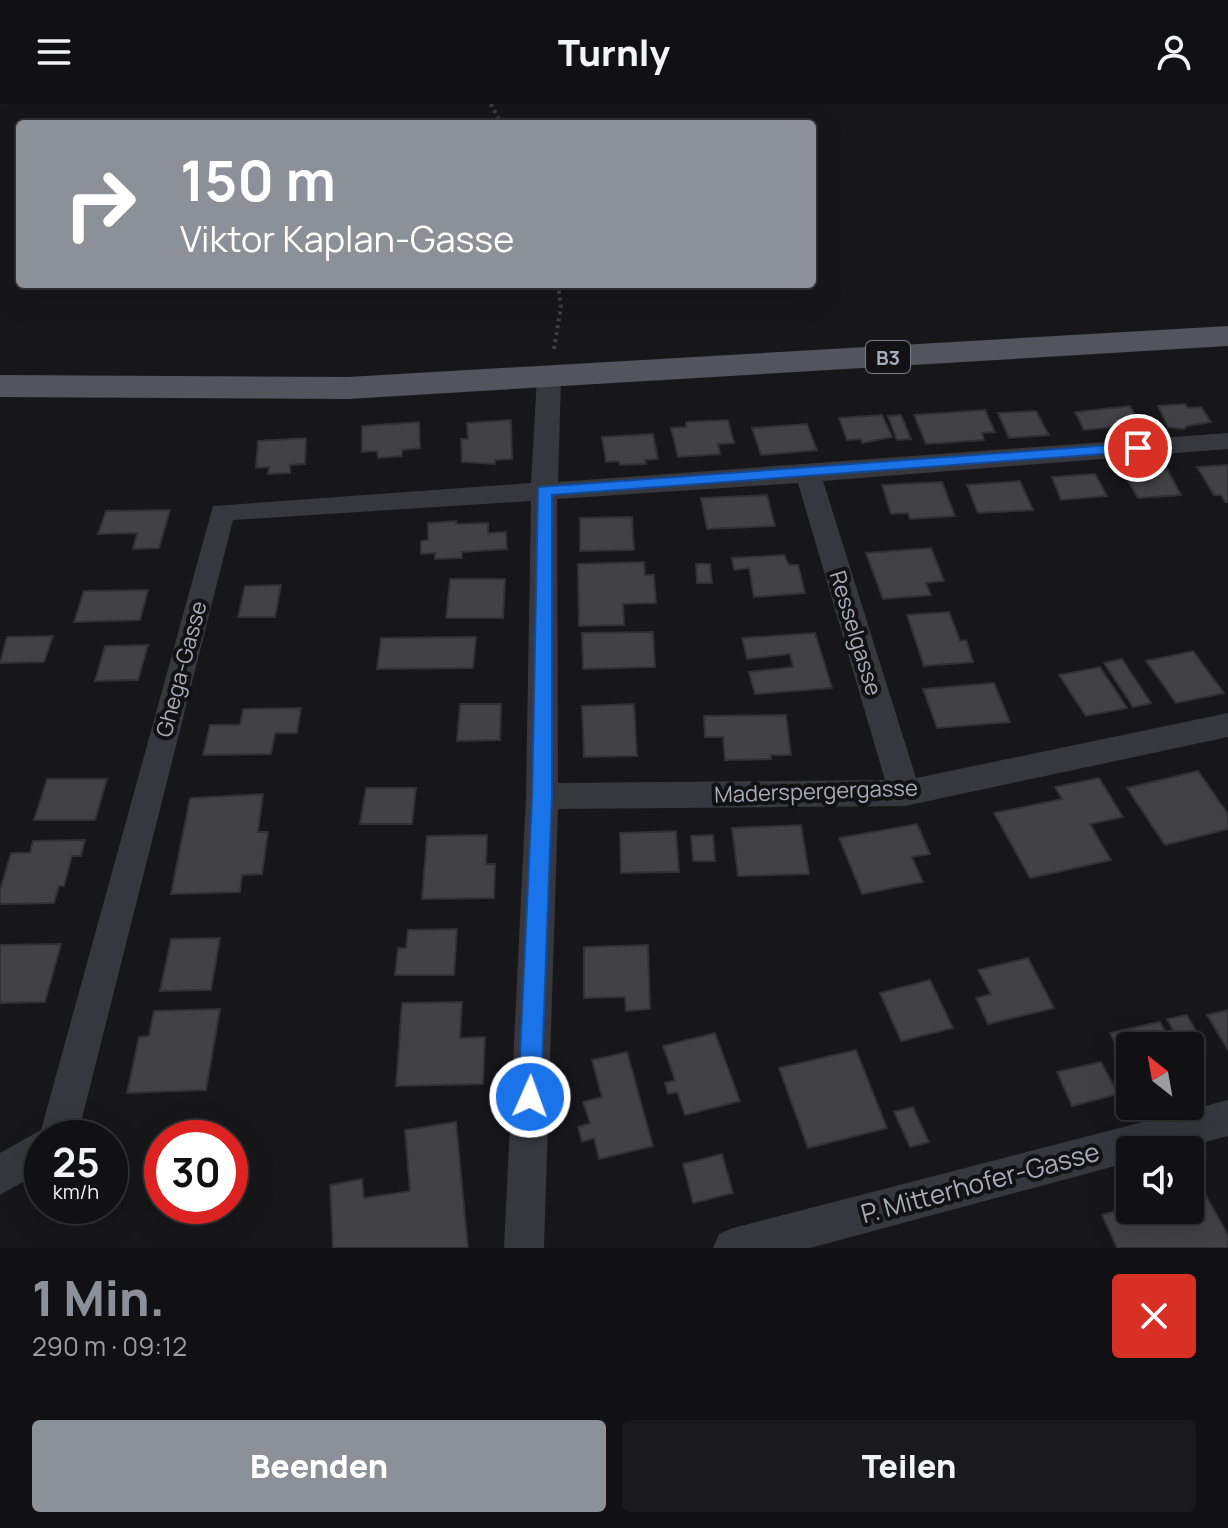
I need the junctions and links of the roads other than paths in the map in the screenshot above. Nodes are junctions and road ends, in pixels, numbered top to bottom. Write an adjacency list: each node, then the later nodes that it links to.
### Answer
1 (1228, 336): 2 (main road, B3)
2 (549, 378): 3 (main road, B3); 6 (street)
3 (0, 386)
4 (1228, 441): 5 (street)
5 (808, 474): 6 (street); 8 (street, Resselgasse)
6 (544, 491): 9 (street); 11 (street, Ghega-Gasse)
7 (1228, 725): 8 (street, Maderspergergasse)
8 (905, 793): 9 (street, Maderspergergasse)
9 (542, 796): 15 (street)
10 (1228, 1118): 14 (street, P. Mitterhofer-Gasse)
11 (63, 1120)
12 (24, 1160): 13 (street)
13 (0, 1176)
14 (782, 1241): 16 (street, P. Mitterhofer-Gasse)
15 (524, 1248)
16 (733, 1248)

